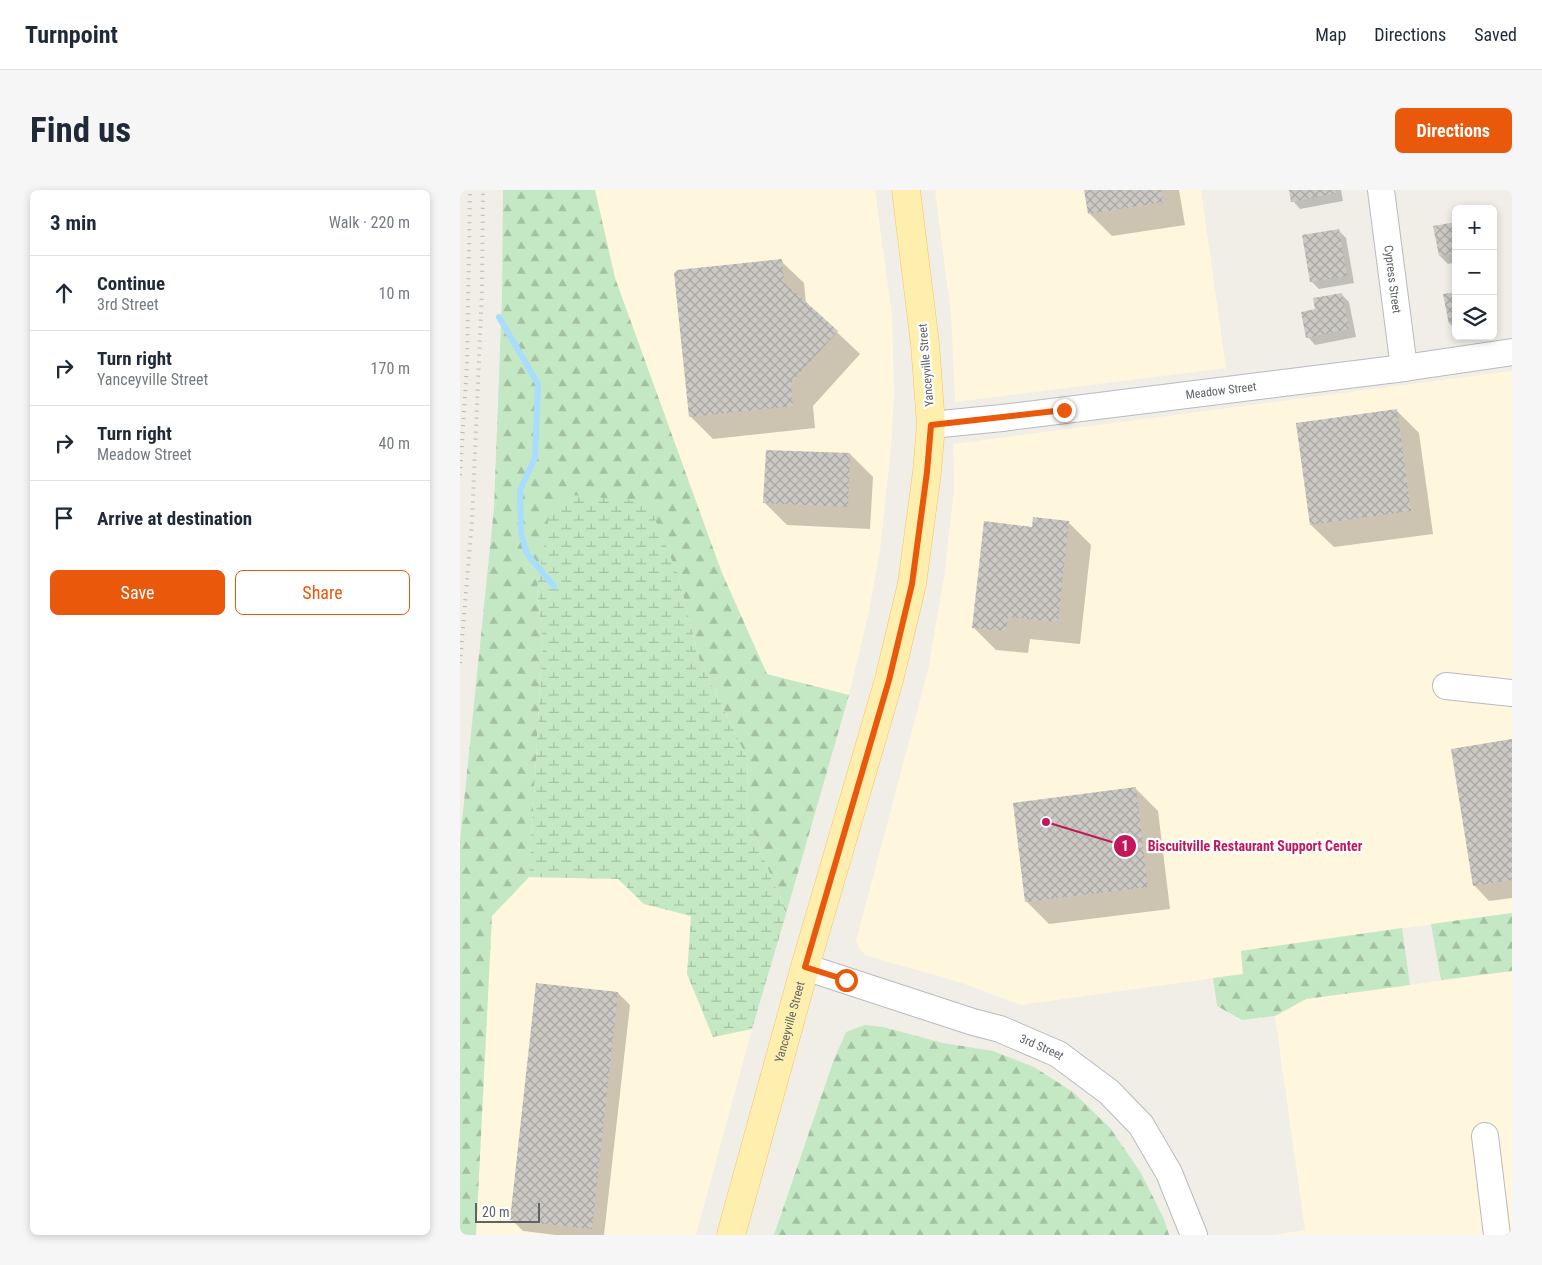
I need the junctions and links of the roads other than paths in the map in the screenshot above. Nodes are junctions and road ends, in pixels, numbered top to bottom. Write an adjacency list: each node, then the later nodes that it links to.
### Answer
1 (906, 190): 5 (main road, Yanceyville Street)
2 (1381, 190): 4 (street, Cypress Street)
3 (1512, 352): 4 (street, Meadow Street)
4 (1404, 368): 5 (street, Meadow Street)
5 (931, 425): 8 (main road, Yanceyville Street)
6 (1446, 686): 7 (street)
7 (1512, 693)
8 (805, 967): 10 (main road, Yanceyville Street); 11 (street, 3rd Street)
9 (1485, 1136): 12 (street)
10 (731, 1235)
11 (1194, 1235)
12 (1497, 1235)

